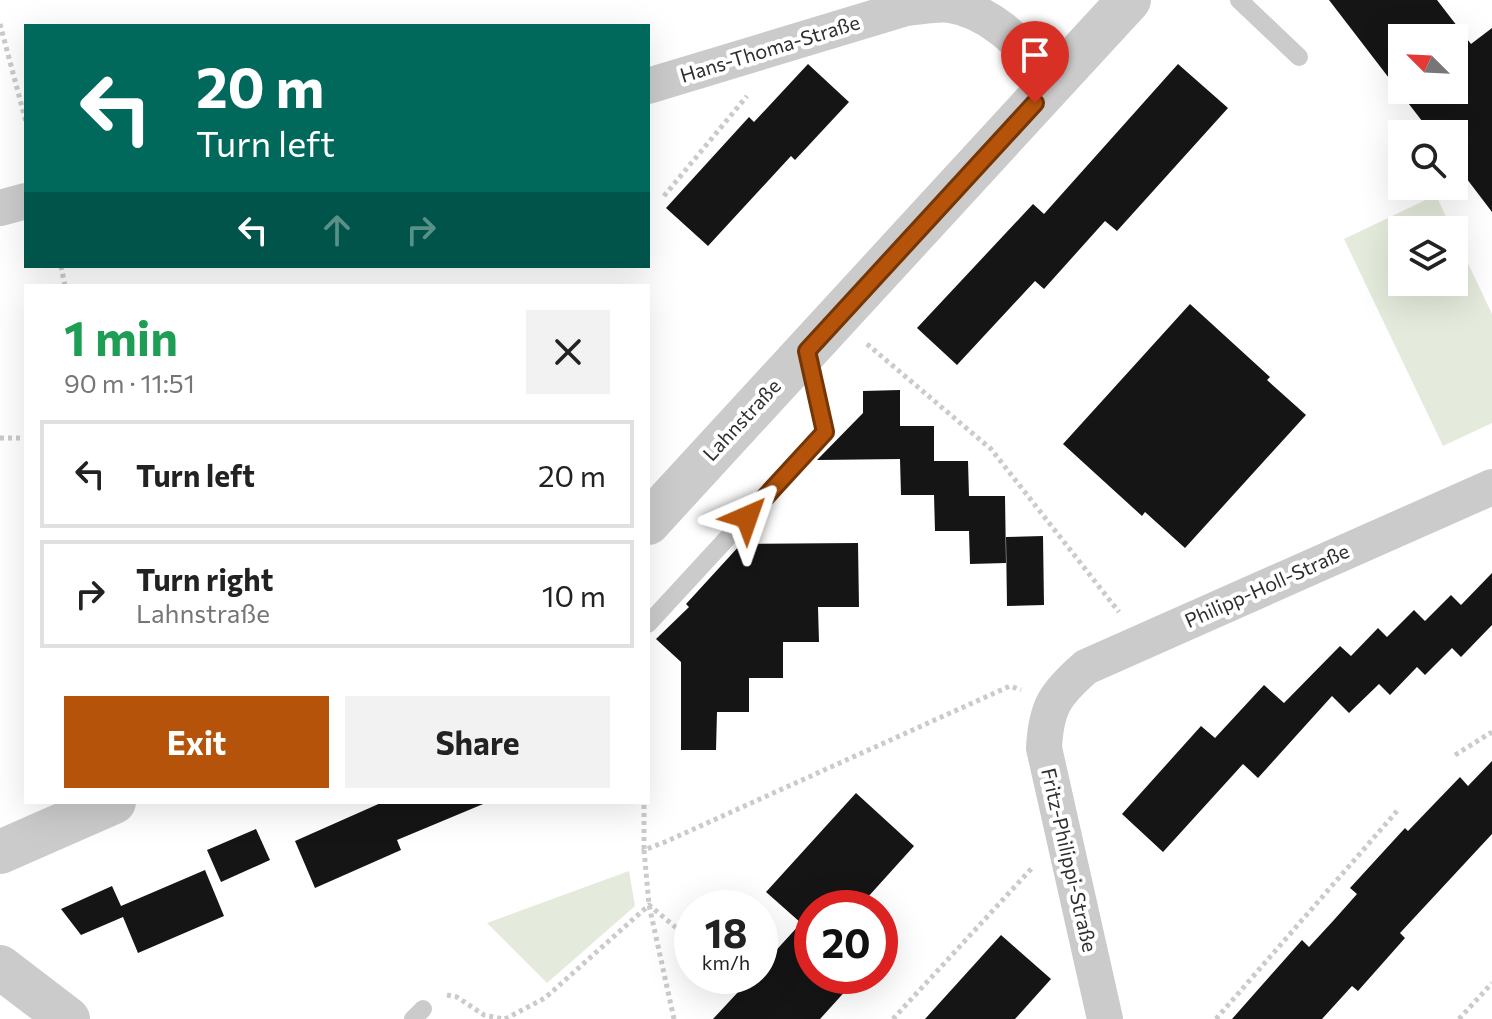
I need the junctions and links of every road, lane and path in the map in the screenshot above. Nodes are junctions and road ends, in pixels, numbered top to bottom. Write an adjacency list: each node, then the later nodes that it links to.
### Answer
1 (1129, 0): 5 (street, Lahnstraße)
2 (1239, 0): 4 (lane)
3 (0, 24): 8 (path)
4 (1299, 57)
5 (1055, 81): 6 (street, Hans-Thoma-Straße); 13 (street, Lahnstraße)
6 (650, 85)
7 (752, 90): 9 (path)
8 (24, 114)
9 (664, 196)
10 (24, 202): 11 (street)
11 (0, 208)
12 (860, 339): 18 (path)
13 (807, 351): 17 (street, Lahnstraße); 19 (lane)
14 (0, 438): 15 (path)
15 (24, 438)
16 (1492, 487): 20 (street, Philipp-Holl-Straße)
17 (650, 521)
18 (1122, 616)
19 (650, 622)
20 (1053, 701): 26 (street, Fritz-Philippi-Straße); 27 (path)
21 (1492, 732): 22 (path)
22 (1455, 755)
23 (109, 804): 28 (street)
24 (644, 804): 27 (path)
25 (1397, 811): 39 (path)
26 (1062, 835): 37 (path); 38 (street, Fritz-Philippi-Straße)
27 (644, 850): 29 (path)
28 (0, 852)
29 (649, 905): 30 (path); 35 (path); 36 (path)
30 (674, 926)
31 (0, 967): 34 (street)
32 (1492, 983): 40 (path)
33 (418, 1014): 35 (path)
34 (68, 1019)
35 (504, 1019)
36 (674, 1019)
37 (893, 1019)
38 (1105, 1019)
39 (1216, 1019)
40 (1459, 1019)

